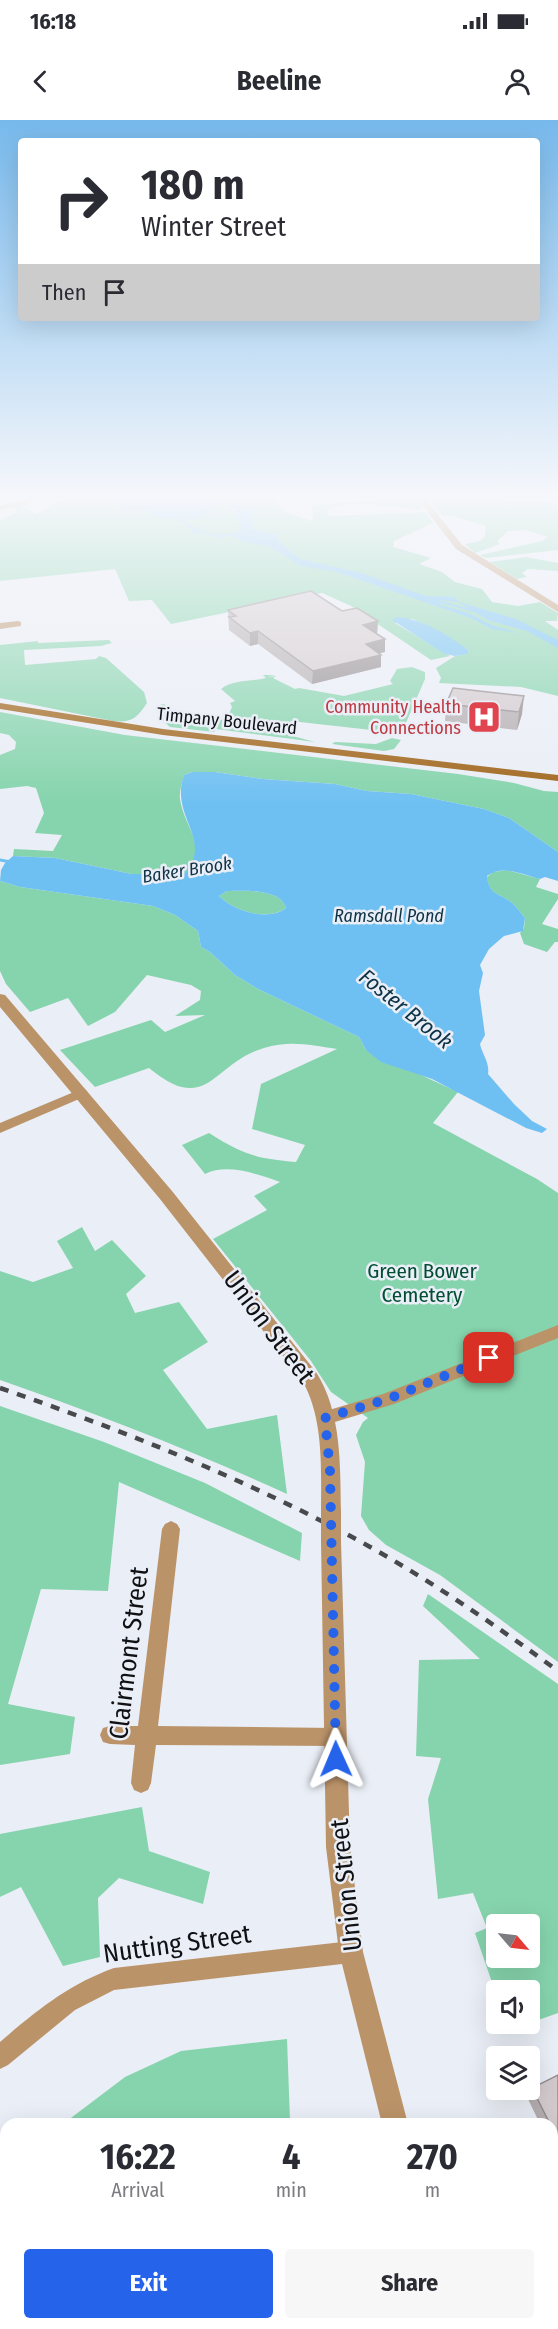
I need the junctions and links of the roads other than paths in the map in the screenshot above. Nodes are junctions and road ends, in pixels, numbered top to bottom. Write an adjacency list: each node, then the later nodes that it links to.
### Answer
1 (537, 596): 2 (street)
2 (558, 609)
3 (18, 624): 4 (street)
4 (0, 626)
5 (0, 706): 6 (main road, Timpany Boulevard)
6 (558, 778)
7 (0, 998): 8 (street, Union Street)
8 (81, 1093): 9 (street); 11 (street, Union Street)
9 (0, 1128)
10 (558, 1331): 11 (street)
11 (325, 1418): 15 (street, Union Street, bridge)
12 (171, 1529): 14 (street, Clairmont Street)
13 (110, 1735): 14 (street)
14 (145, 1736): 15 (street); 16 (street, Clairmont Street)
15 (335, 1737): 17 (street, Union Street)
16 (141, 1783)
17 (351, 1952): 18 (street, Nutting Street); 19 (street, Union Street)
18 (0, 2057)
19 (393, 2118)

